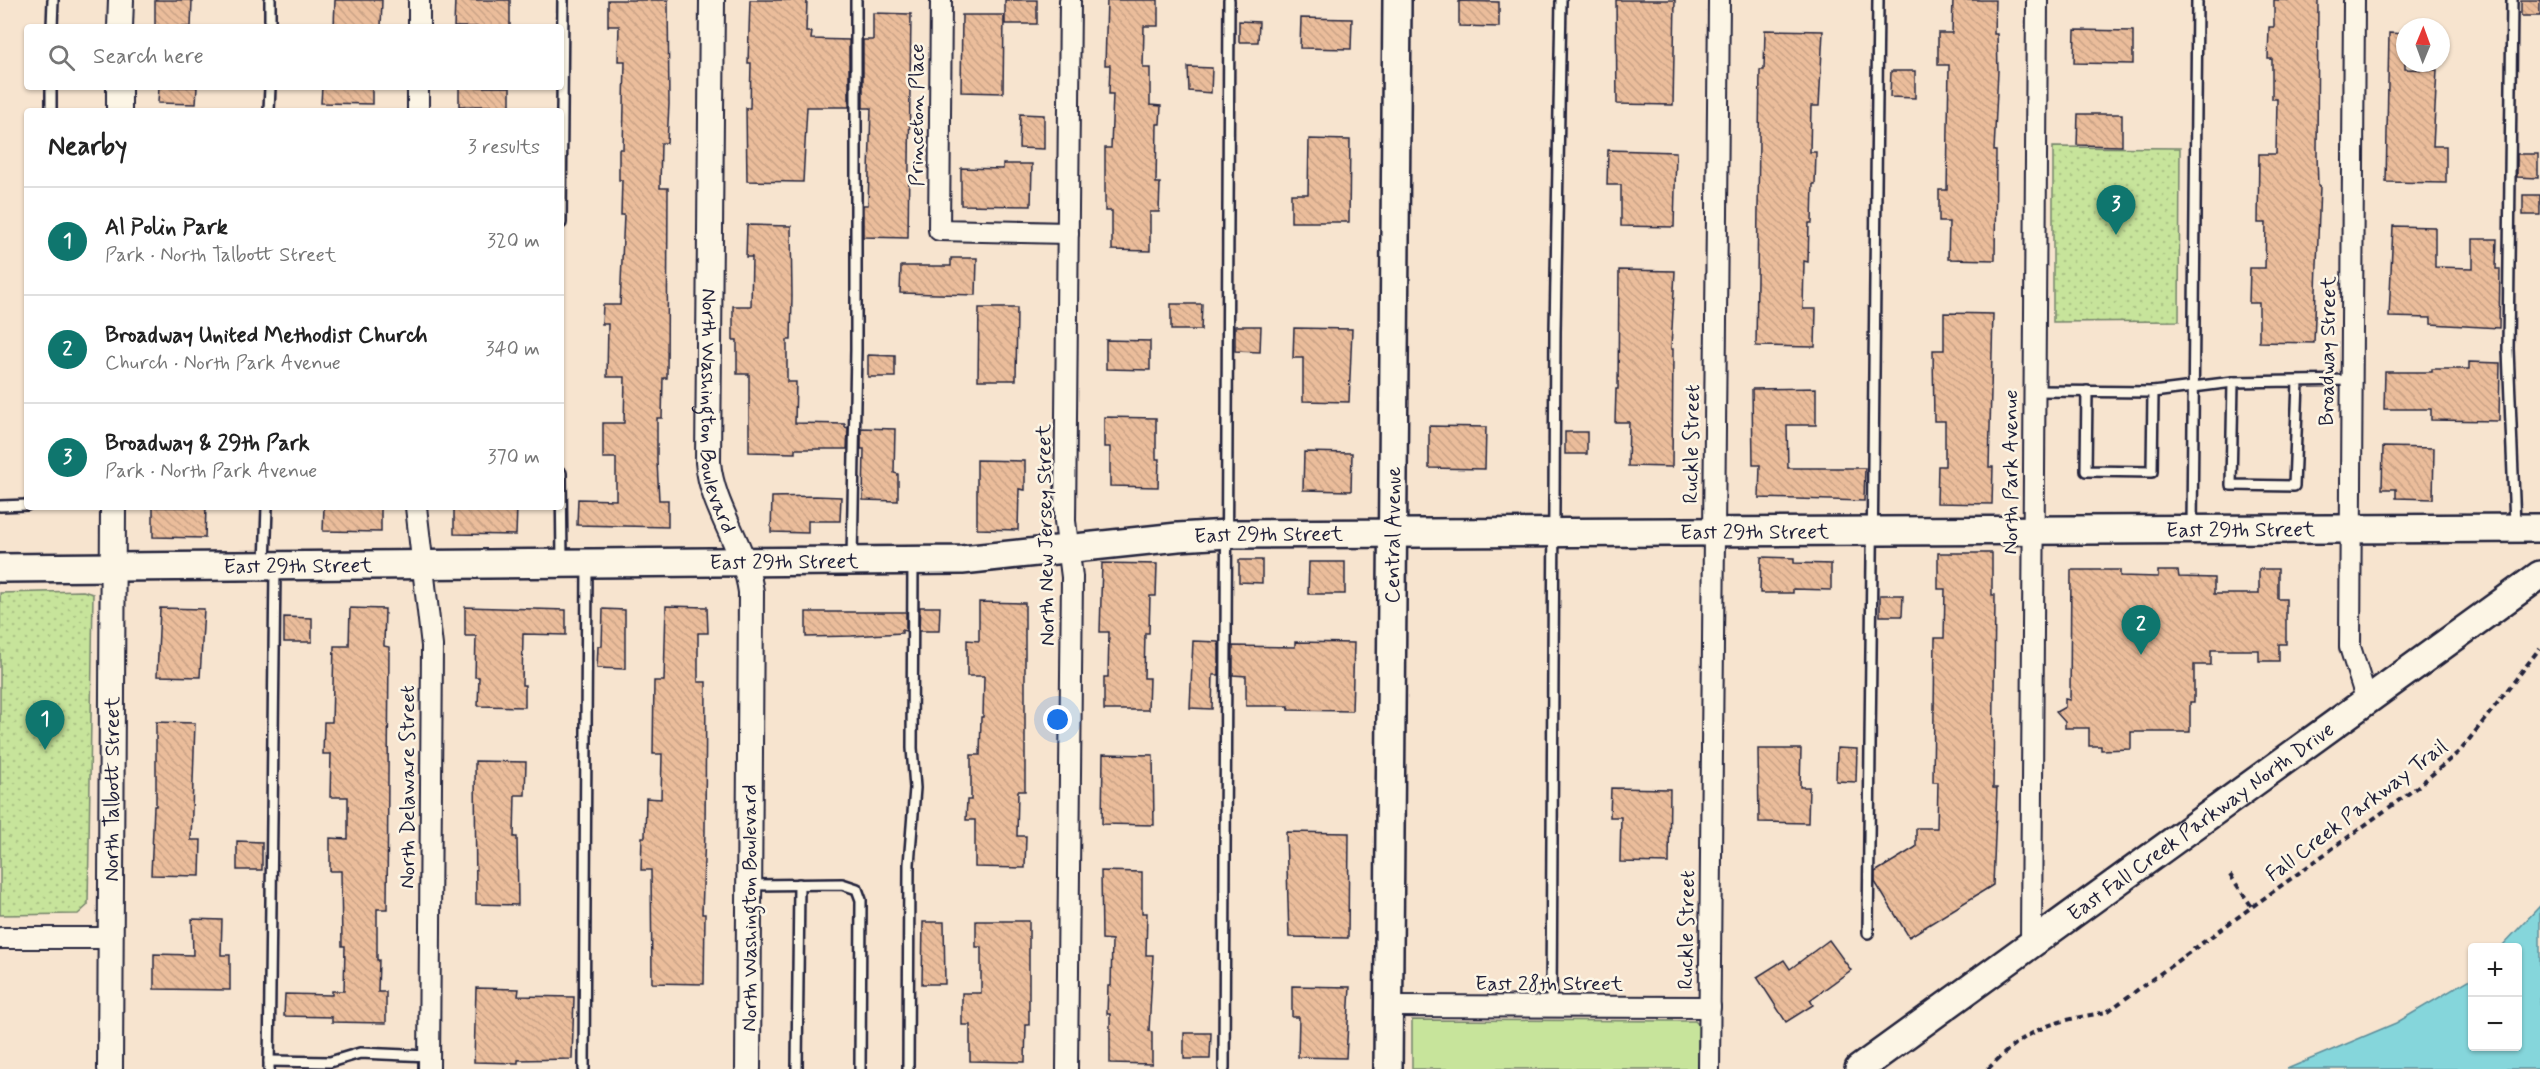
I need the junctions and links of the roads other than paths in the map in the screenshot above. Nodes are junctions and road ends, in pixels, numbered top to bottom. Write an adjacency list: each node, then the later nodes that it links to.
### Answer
1 (53, 0): 19 (lane)
2 (121, 0): 20 (street)
3 (270, 0): 21 (lane)
4 (419, 0): 22 (street)
5 (563, 0): 23 (lane)
6 (712, 0): 60 (street, North Washington Boulevard)
7 (856, 0): 59 (lane)
8 (940, 0): 34 (street, Princeton Place)
9 (1070, 0): 34 (street, North New Jersey Street)
10 (1229, 0): 56 (lane)
11 (1397, 0): 55 (main road, Central Avenue)
12 (1561, 0): 53 (lane)
13 (1719, 0): 54 (street, Ruckle Street)
14 (1878, 0): 52 (lane)
15 (2037, 0): 39 (street, North Park Avenue)
16 (2197, 0): 38 (lane)
17 (2354, 0): 35 (street, Broadway Street)
18 (2512, 0): 48 (lane)
19 (52, 24)
20 (120, 24)
21 (270, 24)
22 (419, 24)
23 (563, 24)
24 (51, 90): 29 (lane)
25 (119, 90): 30 (street)
26 (270, 90): 31 (lane)
27 (418, 90): 32 (street)
28 (562, 90): 33 (lane)
29 (51, 108)
30 (119, 108)
31 (270, 108)
32 (418, 108)
33 (562, 108)
34 (1068, 233): 57 (street, North New Jersey Street)
35 (2351, 380): 37 (lane); 49 (street, Broadway Street)
36 (2233, 382): 37 (lane); 37 (lane); 38 (lane)
37 (2298, 382)
38 (2192, 387): 41 (lane); 51 (lane)
39 (2035, 391): 40 (lane); 50 (street, North Park Avenue)
40 (2086, 391): 41 (lane); 41 (lane)
41 (2153, 392)
42 (564, 492): 61 (lane)
43 (24, 505): 44 (lane)
44 (0, 506)
45 (113, 510): 64 (street, North Talbott Street)
46 (267, 510): 62 (lane)
47 (416, 510): 63 (street, North Delaware Street)
48 (2527, 528): 49 (main road, East 29th Street)
49 (2349, 529): 51 (main road, East 29th Street); 67 (street, Broadway Street)
50 (2033, 530): 51 (main road, East 29th Street); 52 (main road, East 29th Street); 73 (street, North Park Avenue)
51 (2192, 530)
52 (1872, 531): 54 (main road, East 29th Street); 70 (lane)
53 (1554, 532): 54 (main road, East 29th Street); 55 (main road, East 29th Street); 75 (lane)
54 (1714, 532): 76 (street, Ruckle Street)
55 (1392, 533): 56 (main road, East 29th Street); 74 (main road, Central Avenue)
56 (1228, 534): 57 (main road, East 29th Street); 86 (lane)
57 (1068, 550): 58 (main road, East 29th Street); 85 (street, North New Jersey Street)
58 (913, 560): 59 (main road, East 29th Street); 84 (lane)
59 (852, 561): 60 (main road, East 29th Street)
60 (745, 563): 61 (main road, East 29th Street); 69 (street, North Washington Boulevard)
61 (575, 564): 63 (main road, East 29th Street); 80 (lane)
62 (270, 566): 63 (main road, East 29th Street); 64 (main road, East 29th Street); 78 (lane)
63 (422, 566): 77 (street, North Delaware Street)
64 (112, 567): 65 (main road, East 29th Street); 72 (street, North Talbott Street)
65 (0, 568)
66 (2540, 575): 67 (main road, East Fall Creek Parkway North Drive)
67 (2367, 700): 73 (main road, East Fall Creek Parkway North Drive)
68 (799, 884): 69 (lane); 82 (lane); 83 (lane)
69 (749, 885): 81 (street, North Washington Boulevard)
70 (1868, 933)
71 (0, 938): 72 (street)
72 (111, 938): 79 (street, North Talbott Street)
73 (2031, 943): 89 (main road, East Fall Creek Parkway North Drive)
74 (1388, 1006): 75 (street, East 28th Street); 87 (main road, Central Avenue)
75 (1551, 1007): 76 (street, East 28th Street)
76 (1710, 1007): 88 (street, Ruckle Street)
77 (429, 1062): 78 (lane)
78 (269, 1065)
79 (110, 1069)
80 (584, 1069)
81 (748, 1069)
82 (796, 1069)
83 (860, 1069)
84 (908, 1069)
85 (1067, 1069)
86 (1224, 1069)
87 (1388, 1069)
88 (1710, 1069)
89 (1859, 1069)

